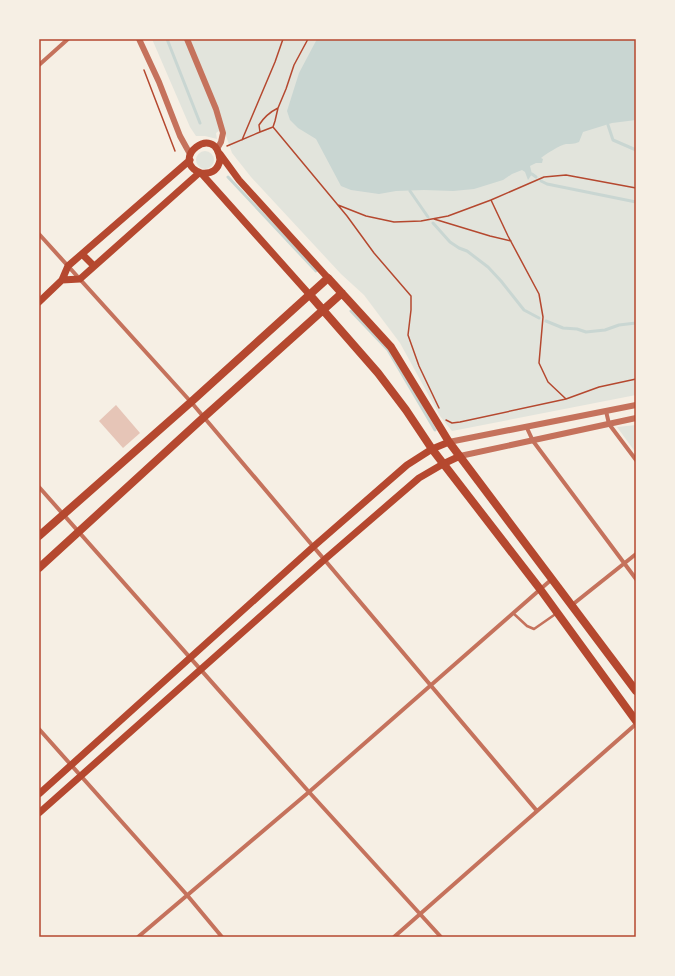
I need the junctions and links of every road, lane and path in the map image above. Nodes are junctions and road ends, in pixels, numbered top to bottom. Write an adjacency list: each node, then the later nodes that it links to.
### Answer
1 (68, 39): 7 (street)
2 (139, 39): 14 (street)
3 (187, 39): 13 (street)
4 (283, 39): 11 (path)
5 (308, 39): 8 (path)
6 (142, 64): 12 (path)
7 (39, 65)
8 (278, 108): 9 (path); 10 (path)
9 (273, 127): 10 (path); 18 (path)
10 (260, 132): 11 (path)
11 (242, 140): 13 (path)
12 (175, 151)
13 (219, 152): 14 (main road); 15 (main road); 25 (main road)
14 (190, 157): 15 (main road); 22 (main road)
15 (200, 173): 24 (main road); 29 (main road)
16 (636, 188): 17 (path)
17 (492, 200): 19 (path); 21 (path)
18 (336, 204): 19 (path); 37 (path)
19 (432, 219): 21 (path)
20 (39, 234): 23 (street)
21 (511, 240): 33 (path)
22 (82, 254): 23 (main road); 24 (main road)
23 (68, 266): 26 (street); 27 (main road)
24 (94, 266): 26 (main road)
25 (328, 278): 28 (main road); 29 (main road)
26 (80, 279): 27 (main road); 34 (street)
27 (62, 280): 30 (main road)
28 (342, 293): 31 (main road); 44 (main road)
29 (309, 294): 31 (main road); 34 (main road)
30 (39, 302)
31 (323, 310): 39 (main road); 45 (main road)
32 (636, 379): 33 (path)
33 (566, 399): 38 (path)
34 (191, 402): 39 (street); 50 (main road)
35 (636, 405): 36 (street)
36 (606, 411): 41 (street); 42 (street)
37 (441, 412)
38 (443, 416)
39 (204, 417): 51 (main road); 53 (street)
40 (636, 418): 41 (street)
41 (609, 424): 43 (street); 47 (street)
42 (526, 426): 43 (street); 44 (street)
43 (533, 441): 46 (street); 56 (street)
44 (449, 442): 45 (main road); 46 (main road)
45 (432, 449): 48 (main road); 53 (main road)
46 (460, 456): 48 (main road); 58 (main road)
47 (636, 460)
48 (443, 464): 55 (main road); 60 (main road)
49 (39, 487): 50 (street)
50 (63, 515): 51 (street); 52 (main road)
51 (79, 533): 57 (main road); 64 (street)
52 (39, 536)
53 (313, 547): 55 (street); 64 (main road)
54 (636, 554): 56 (street)
55 (324, 560): 65 (main road); 66 (street)
56 (624, 562): 59 (street); 61 (street)
57 (39, 568)
58 (552, 579): 60 (street); 61 (main road)
59 (636, 579)
60 (540, 589): 62 (street); 63 (main road)
61 (572, 605): 67 (main road)
62 (513, 613): 63 (lane); 66 (street)
63 (557, 613): 68 (main road)
64 (191, 659): 65 (street); 70 (main road)
65 (200, 670): 71 (main road); 72 (street)
66 (431, 685): 72 (street); 74 (street)
67 (636, 691)
68 (636, 723): 74 (street)
69 (39, 729): 70 (street)
70 (71, 765): 71 (street); 73 (main road)
71 (81, 775): 75 (main road); 76 (street)
72 (309, 792): 76 (street); 77 (street)
73 (39, 794)
74 (537, 811): 77 (street)
75 (39, 813)
76 (187, 895): 78 (street); 79 (street)
77 (421, 914): 80 (street); 81 (street)
78 (138, 937)
79 (222, 937)
80 (394, 937)
81 (441, 937)

